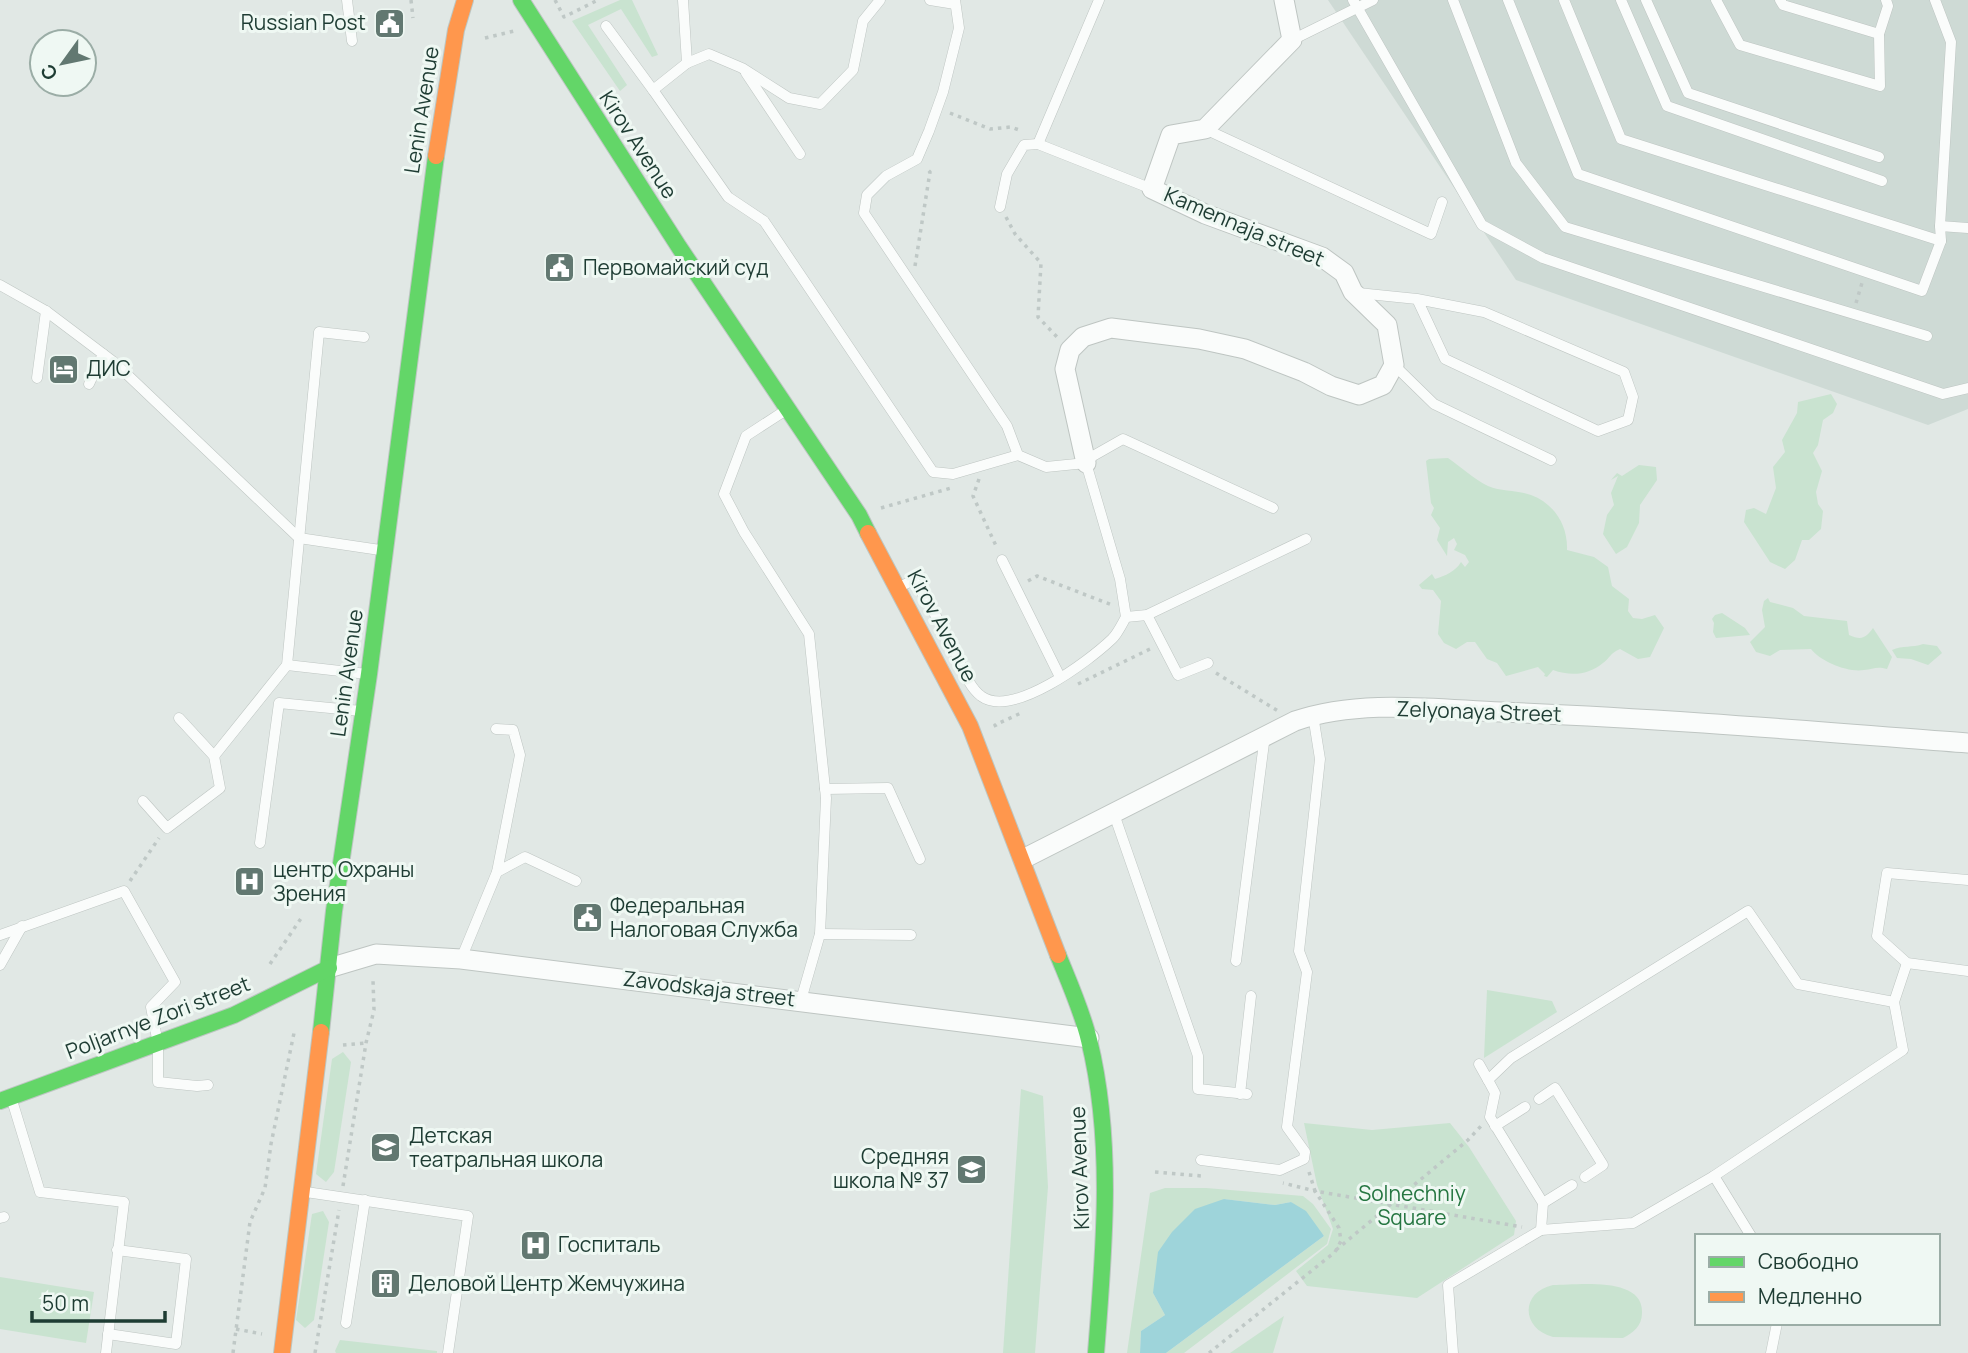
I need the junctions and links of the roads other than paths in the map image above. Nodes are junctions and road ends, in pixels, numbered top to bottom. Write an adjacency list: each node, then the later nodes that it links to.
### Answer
1 (348, 0): 28 (lane)
2 (458, 0): 25 (main road)
3 (465, 0): 25 (main road, Lenin Avenue)
4 (521, 0): 23 (main road, Kirov Avenue)
5 (528, 0): 23 (main road)
6 (683, 0): 29 (lane)
7 (880, 0): 30 (lane)
8 (930, 0): 21 (lane)
9 (1099, 0): 33 (lane)
10 (1284, 0): 27 (street)
11 (1373, 0): 22 (lane)
12 (1453, 0): 47 (lane)
13 (1508, 0): 42 (lane)
14 (1564, 0): 42 (lane)
15 (1622, 0): 36 (lane)
16 (1646, 0): 35 (lane)
17 (1716, 0): 26 (lane)
18 (1780, 0): 26 (lane)
19 (1886, 0): 26 (lane)
20 (1934, 0): 40 (lane)
21 (955, 2): 55 (lane)
22 (1355, 4): 27 (lane); 53 (lane)
23 (532, 20): 54 (main road, Kirov Avenue)
24 (606, 26): 31 (lane)
25 (456, 30): 61 (main road, Lenin Avenue)
26 (1879, 33)
27 (1292, 40): 32 (street)
28 (352, 41)
29 (687, 63): 30 (lane); 31 (lane)
30 (743, 68): 34 (lane)
31 (653, 90): 55 (lane)
32 (1205, 129): 37 (street, Kamennaja street); 38 (lane)
33 (1038, 144): 37 (lane); 39 (lane)
34 (800, 154)
35 (1879, 157)
36 (1882, 180)
37 (1152, 189): 44 (street, Kamennaja street)
38 (1442, 202)
39 (1000, 207)
40 (1940, 226): 41 (lane); 42 (lane)
41 (1968, 228)
42 (1941, 241)
43 (0, 285): 46 (lane)
44 (1353, 292): 45 (lane); 50 (street, Kamennaja street)
45 (1417, 299): 45 (lane)
46 (46, 311): 49 (lane); 51 (lane)
47 (1927, 336)
48 (364, 337): 59 (lane)
49 (103, 354): 52 (lane); 59 (lane)
50 (1394, 365): 56 (lane); 57 (street)
51 (37, 378)
52 (89, 384)
53 (1968, 388)
54 (788, 409): 63 (main road, Kirov Avenue); 77 (lane)
55 (1018, 455): 57 (lane)
56 (1551, 460)
57 (1086, 463): 58 (lane); 65 (lane)
58 (1273, 508)
59 (299, 538): 61 (lane); 67 (lane)
60 (1306, 539): 64 (lane)
61 (384, 551): 68 (main road, Lenin Avenue)
62 (1002, 560): 69 (lane)
63 (898, 587): 69 (lane); 82 (main road, Kirov Avenue)
64 (1147, 615): 65 (lane); 66 (lane)
65 (1126, 617): 69 (lane)
66 (1208, 663)
67 (287, 665): 68 (lane); 76 (lane)
68 (369, 674): 70 (main road, Lenin Avenue)
69 (1060, 677)
70 (363, 712): 80 (lane); 94 (main road, Lenin Avenue)
71 (179, 718): 76 (lane)
72 (1304, 718): 74 (street, Zelyonaya Street); 75 (street, Zelyonaya Street); 108 (lane)
73 (496, 729): 83 (lane)
74 (1265, 735): 79 (street, Zelyonaya Street); 91 (lane)
75 (1968, 743)
76 (214, 756): 78 (lane)
77 (825, 789): 81 (lane); 87 (lane)
78 (144, 801)
79 (1114, 814): 82 (street, Zelyonaya Street); 96 (lane)
80 (260, 843)
81 (920, 859)
82 (1023, 859): 99 (main road, Kirov Avenue)
83 (496, 872): 85 (lane); 90 (lane)
84 (1968, 880): 92 (lane)
85 (576, 881)
86 (23, 926): 88 (lane); 93 (lane); 100 (lane)
87 (820, 934): 89 (lane); 97 (lane)
88 (0, 935)
89 (911, 935)
90 (461, 960): 94 (street, Zavodskaja street); 97 (street, Zavodskaja street)
91 (1236, 961)
92 (1907, 963): 95 (lane); 98 (lane)
93 (0, 965)
94 (329, 968): 100 (main road, Poljarnye Zori street); 112 (main road, Lenin Avenue)
95 (1968, 971)
96 (1251, 996)
97 (801, 1000): 99 (street, Zavodskaja street)
98 (1894, 1002): 102 (lane); 109 (lane)
99 (1089, 1038): 124 (main road, Kirov Avenue)
100 (158, 1044): 103 (lane); 104 (main road, Poljarnye Zori street)
101 (1479, 1064): 102 (lane)
102 (1488, 1080): 107 (lane)
103 (208, 1085)
104 (4, 1095): 117 (lane)
105 (1539, 1098): 110 (lane)
106 (1525, 1107): 107 (lane)
107 (1492, 1122): 114 (lane)
108 (1201, 1160)
109 (1714, 1175): 115 (lane); 116 (lane)
110 (1585, 1177)
111 (1572, 1185): 114 (lane)
112 (302, 1192): 113 (lane); 122 (main road, Lenin Avenue)
113 (365, 1200): 118 (lane); 123 (lane)
114 (1543, 1203): 115 (lane)
115 (1541, 1230): 125 (lane)
116 (1750, 1234)
117 (117, 1250): 120 (lane); 120 (lane)
118 (346, 1323)
119 (1777, 1325): 126 (lane)
120 (108, 1334): 121 (lane)
121 (106, 1353)
122 (282, 1353)
123 (448, 1353)
124 (1096, 1353)
125 (1453, 1353)
126 (1771, 1353)

